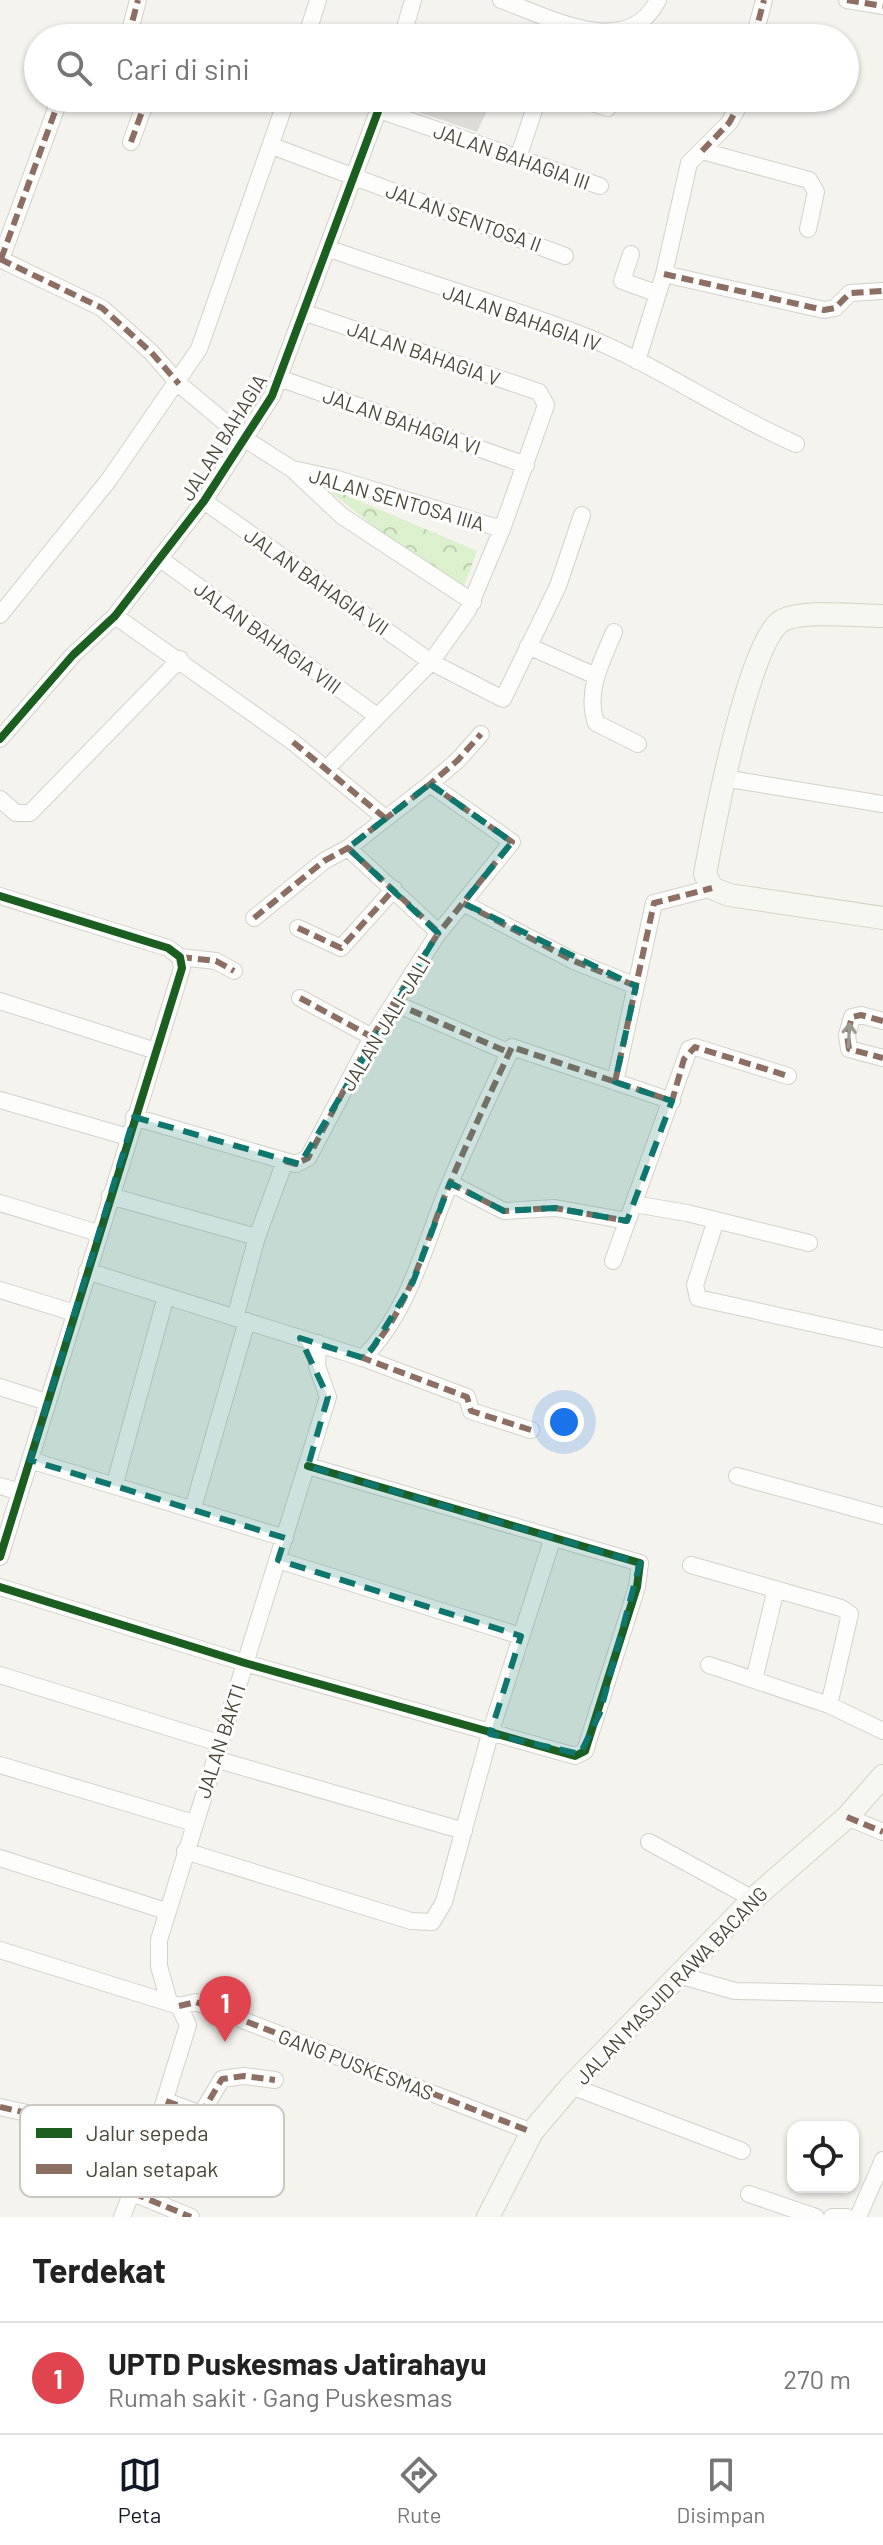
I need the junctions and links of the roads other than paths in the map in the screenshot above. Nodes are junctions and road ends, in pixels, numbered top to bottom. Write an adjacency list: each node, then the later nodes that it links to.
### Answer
1 (138, 0): 9 (street)
2 (318, 0): 10 (street)
3 (413, 0): 11 (street)
4 (501, 0): 12 (street)
5 (658, 0): 13 (street)
6 (764, 0): 14 (street)
7 (847, 0): 8 (street)
8 (883, 6)
9 (132, 24)
10 (310, 24)
11 (406, 24)
12 (572, 24)
13 (635, 24)
14 (758, 24)
15 (55, 112): 32 (street)
16 (142, 112): 22 (street)
17 (283, 112): 23 (street)
18 (378, 112): 26 (street, JALAN BAHAGIA)
19 (401, 112): 25 (street, JALAN BAHAGIA III)
20 (533, 112): 25 (street)
21 (735, 112): 24 (street)
22 (131, 142)
23 (272, 146): 26 (street, JALAN SENTOSA II); 39 (street)
24 (702, 151): 28 (street); 33 (street)
25 (518, 158): 27 (street, JALAN BAHAGIA III)
26 (353, 177): 29 (street, JALAN BAHAGIA); 31 (street, JALAN SENTOSA II)
27 (600, 186)
28 (808, 229)
29 (327, 248): 36 (street, JALAN BAHAGIA); 37 (street, JALAN BAHAGIA IV)
30 (631, 254): 35 (street)
31 (565, 256)
32 (0, 259): 39 (street)
33 (664, 274): 34 (street); 35 (street)
34 (883, 291)
35 (656, 293): 37 (street)
36 (303, 312): 38 (street, JALAN BAHAGIA); 42 (street, JALAN BAHAGIA V)
37 (637, 361): 41 (street, JALAN BAHAGIA IV)
38 (279, 378): 40 (street, JALAN BAHAGIA); 42 (street, JALAN BAHAGIA VI)
39 (179, 384): 40 (street); 49 (street)
40 (245, 439): 43 (street); 44 (street, JALAN BAHAGIA)
41 (796, 444)
42 (526, 465): 46 (street)
43 (292, 469): 46 (street, JALAN SENTOSA IIIA); 48 (street)
44 (204, 501): 47 (street, JALAN BAHAGIA); 55 (street, JALAN BAHAGIA VII)
45 (582, 515): 53 (street)
46 (502, 529): 48 (street)
47 (159, 558): 50 (street, JALAN BAHAGIA); 57 (street, JALAN BAHAGIA VIII)
48 (473, 602): 55 (street)
49 (0, 615)
50 (115, 616): 54 (street); 59 (street, JALAN BAHAGIA)
51 (883, 616): 62 (street)
52 (614, 632): 56 (street)
53 (528, 646): 55 (street, JALAN BAHAGIA VII); 56 (street)
54 (180, 659): 64 (street); 66 (street)
55 (431, 662): 57 (street)
56 (596, 676): 60 (street)
57 (377, 716): 61 (street)
58 (481, 734): 63 (street)
59 (0, 739)
60 (638, 744)
61 (333, 762)
62 (723, 778): 65 (street); 68 (street)
63 (430, 784): 66 (street); 71 (street)
64 (0, 799)
65 (883, 804)
66 (385, 818): 67 (street)
67 (348, 848): 69 (street, JALAN JALI-JALI); 72 (street)
68 (712, 888): 73 (street); 78 (street)
69 (394, 889): 74 (street); 75 (street, JALAN JALI-JALI)
70 (0, 896): 76 (street)
71 (463, 903): 75 (street); 78 (street)
72 (254, 918)
73 (883, 918)
74 (298, 928)
75 (437, 935): 81 (street, JALAN JALI-JALI)
76 (180, 957): 77 (street); 84 (street)
77 (234, 971)
78 (636, 986): 88 (street)
79 (300, 998): 83 (street)
80 (0, 1001): 84 (street)
81 (394, 1003): 83 (street, JALAN JALI-JALI); 85 (street)
82 (883, 1021): 86 (street, one-way to 82)
83 (372, 1037): 93 (street, JALAN JALI-JALI)
84 (156, 1051): 91 (street)
85 (510, 1053): 88 (street); 94 (street)
86 (883, 1058)
87 (788, 1076): 90 (street)
88 (615, 1082): 90 (street)
89 (0, 1100): 92 (street)
90 (672, 1101): 97 (street)
91 (134, 1117): 92 (street); 93 (street)
92 (128, 1137): 95 (street)
93 (285, 1161): 101 (street)
94 (450, 1183): 99 (street); 111 (street)
95 (110, 1196): 100 (street); 101 (street)
96 (0, 1203): 100 (street)
97 (634, 1204): 98 (street); 99 (street)
98 (716, 1220): 102 (street); 109 (street)
99 (627, 1221): 103 (street)
100 (98, 1233): 104 (street)
101 (257, 1237): 108 (street)
102 (809, 1243)
103 (613, 1261)
104 (87, 1271): 106 (street); 107 (street)
105 (0, 1290): 107 (street)
106 (166, 1296): 108 (street); 118 (street)
107 (75, 1313): 113 (street)
108 (241, 1319): 110 (street); 121 (street)
109 (883, 1339)
110 (318, 1343): 111 (street); 116 (street, JALAN BAKTI)
111 (363, 1358): 114 (street)
112 (0, 1387): 113 (street)
113 (47, 1402): 115 (street)
114 (531, 1430)
115 (30, 1460): 118 (street); 120 (street)
116 (308, 1466): 123 (street); 124 (street, JALAN BAKTI)
117 (737, 1476): 122 (street)
118 (115, 1483): 121 (street)
119 (0, 1486): 120 (street)
120 (20, 1492): 125 (street)
121 (193, 1508): 124 (street)
122 (883, 1516)
123 (553, 1537): 130 (street); 137 (street)
124 (285, 1538): 126 (street, JALAN BAKTI)
125 (0, 1557)
126 (278, 1560): 130 (street); 131 (street, JALAN BAKTI)
127 (691, 1565): 129 (street)
128 (0, 1587): 131 (street)
129 (776, 1589): 134 (street); 135 (street)
130 (521, 1636): 137 (street)
131 (245, 1663): 137 (street); 138 (street, JALAN BAKTI)
132 (709, 1665): 134 (street)
133 (0, 1675): 138 (street)
134 (754, 1680): 135 (street)
135 (829, 1705): 136 (street)
136 (883, 1731)
137 (490, 1734): 143 (street)
138 (217, 1751): 142 (street, JALAN BAKTI); 143 (street)
139 (0, 1765): 142 (street)
140 (883, 1776): 141 (street, JALAN MASJID RAWA BACANG)
141 (847, 1817): 144 (street); 148 (street, JALAN MASJID RAWA BACANG)
142 (194, 1823): 146 (street, JALAN BAKTI)
143 (464, 1831): 146 (street)
144 (883, 1832)
145 (649, 1842): 148 (street)
146 (185, 1851): 149 (street, JALAN BAKTI)
147 (0, 1858): 149 (street)
148 (753, 1899): 151 (street, JALAN MASJID RAWA BACANG)
149 (166, 1911): 153 (street, JALAN BAKTI)
150 (0, 1950): 153 (street, GANG PUSKESMAS)
151 (682, 1976): 152 (street); 155 (street, JALAN MASJID RAWA BACANG)
152 (883, 1994)
153 (174, 2004): 156 (street, JALAN BAKTI); 162 (street, GANG PUSKESMAS)
154 (275, 2080): 159 (street)
155 (571, 2086): 162 (street, JALAN MASJID RAWA BACANG); 163 (street)
156 (166, 2101): 157 (street, JALAN BAKTI); 158 (street)
157 (165, 2105)
158 (177, 2105)
159 (206, 2105)
160 (0, 2107): 161 (street)
161 (20, 2111)
162 (532, 2132): 170 (street, JALAN MASJID RAWA BACANG)
163 (742, 2151)
164 (883, 2160): 174 (street)
165 (749, 2194): 171 (street)
166 (131, 2197): 168 (street, JALAN BAKTI)
167 (143, 2197): 169 (street)
168 (122, 2217)
169 (191, 2217)
170 (488, 2217)
171 (816, 2217)
172 (832, 2217): 173 (street)
173 (847, 2217)
174 (858, 2217)

